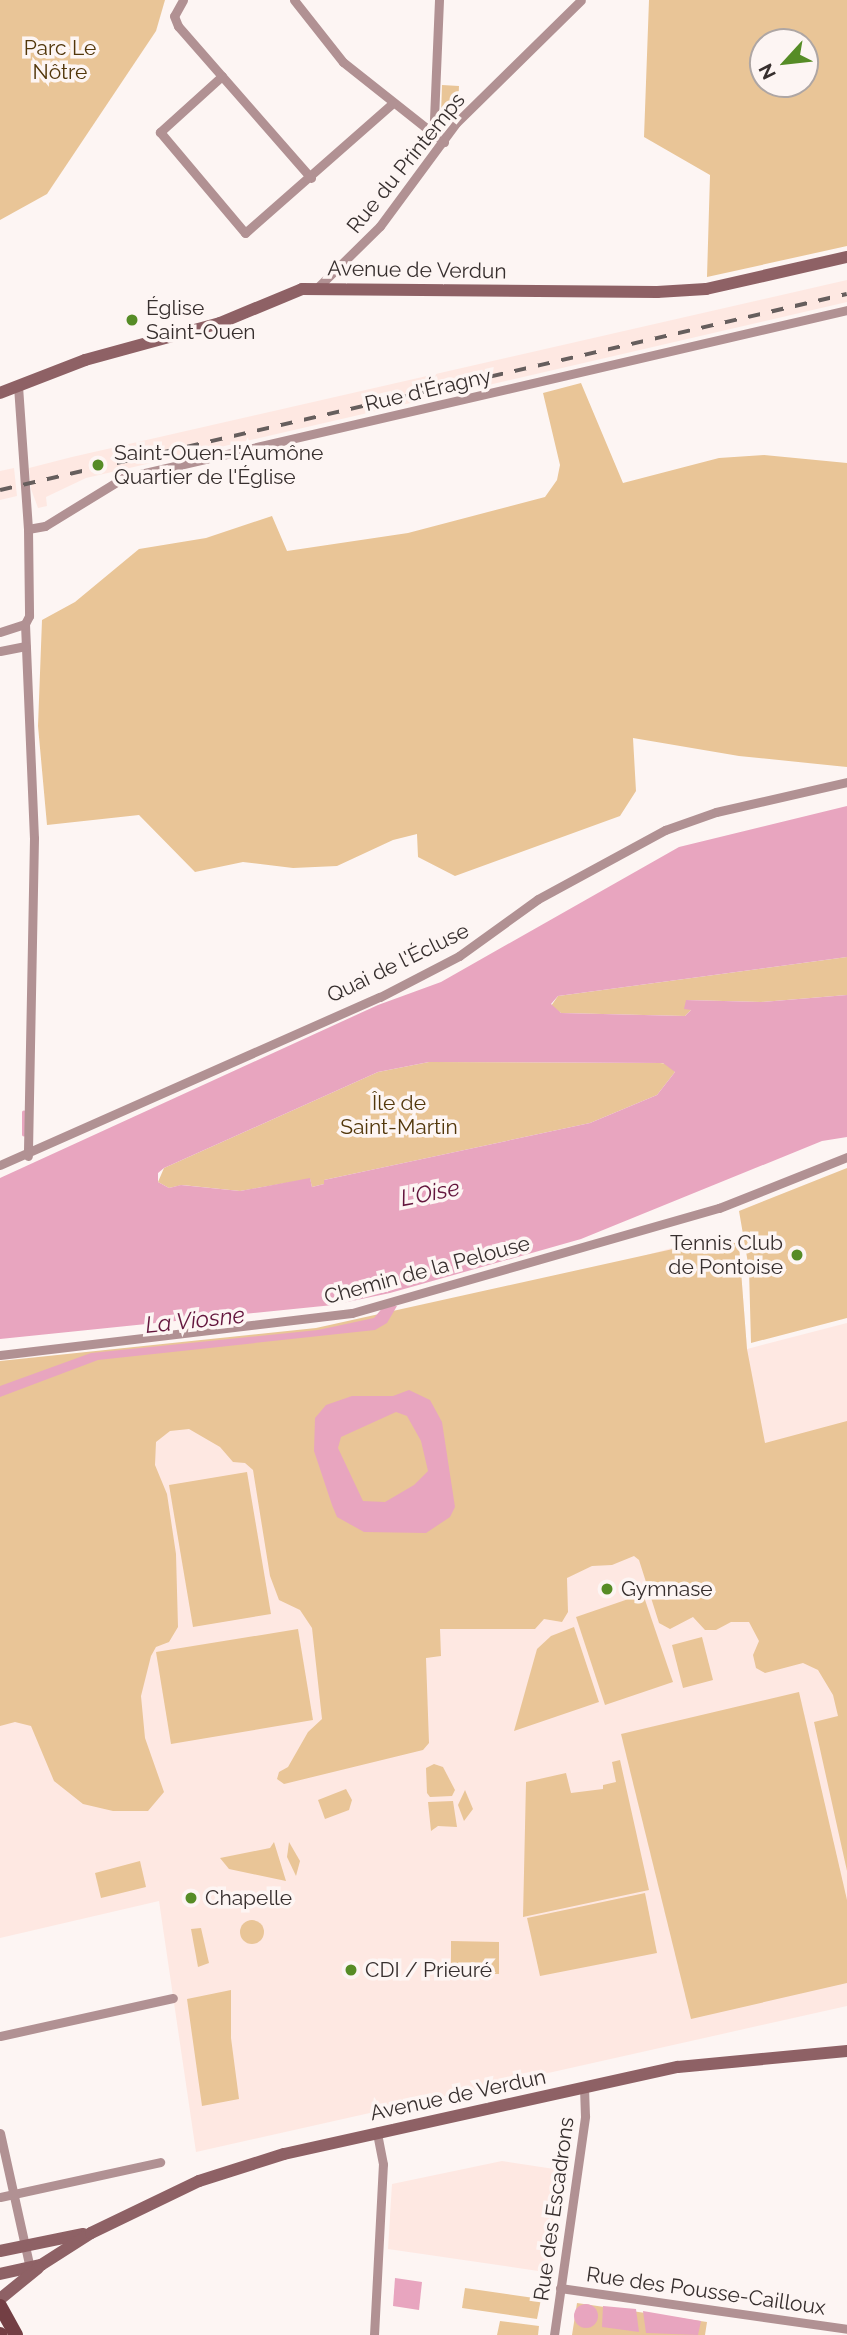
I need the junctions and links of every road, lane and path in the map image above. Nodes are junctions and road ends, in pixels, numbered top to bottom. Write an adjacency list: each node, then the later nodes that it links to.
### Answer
1 (183, 0): 5 (street)
2 (294, 0): 6 (street)
3 (439, 0): 7 (street)
4 (581, 0): 7 (street, Rue du Printemps)
5 (222, 76): 8 (street); 8 (street)
6 (393, 103): 7 (street); 8 (street)
7 (444, 142): 10 (street, Rue du Printemps)
8 (311, 178)
9 (847, 257): 10 (main road, Avenue de Verdun)
10 (317, 288): 12 (main road, Avenue de Verdun)
11 (847, 310): 14 (street, Rue d'Éragny)
12 (18, 386): 13 (main road, Avenue de Verdun); 14 (street)
13 (0, 393)
14 (28, 529): 15 (street)
15 (25, 624): 16 (street); 17 (street)
16 (0, 632)
17 (26, 646): 18 (street); 20 (street)
18 (0, 651)
19 (847, 782): 20 (street, Quai de l'Écluse)
20 (28, 1156): 22 (street, Quai de l'Écluse)
21 (847, 1157): 23 (street, Chemin de la Pelouse)
22 (0, 1165)
23 (0, 1355)
24 (173, 1998): 25 (street)
25 (0, 2036)
26 (847, 2051): 27 (main road, Avenue de Verdun)
27 (584, 2088): 28 (main road, Avenue de Verdun); 38 (street, Rue des Escadrons)
28 (377, 2132): 33 (main road, Avenue de Verdun); 43 (street)
29 (0, 2133): 31 (street)
30 (160, 2162): 31 (street)
31 (14, 2194): 32 (street); 34 (street)
32 (0, 2197)
33 (91, 2233): 34 (main road, Avenue de Verdun); 36 (main road, Avenue de Verdun)
34 (25, 2246): 35 (main road, Avenue de Verdun); 36 (street)
35 (2, 2251)
36 (36, 2267): 37 (main road, Avenue de Verdun); 39 (main road)
37 (0, 2274)
38 (560, 2288): 42 (street, Rue des Pousse-Cailloux); 44 (street, Rue des Escadrons)
39 (0, 2299)
40 (0, 2306): 41 (main road)
41 (7, 2332)
42 (847, 2332)
43 (374, 2335)
44 (554, 2335)

